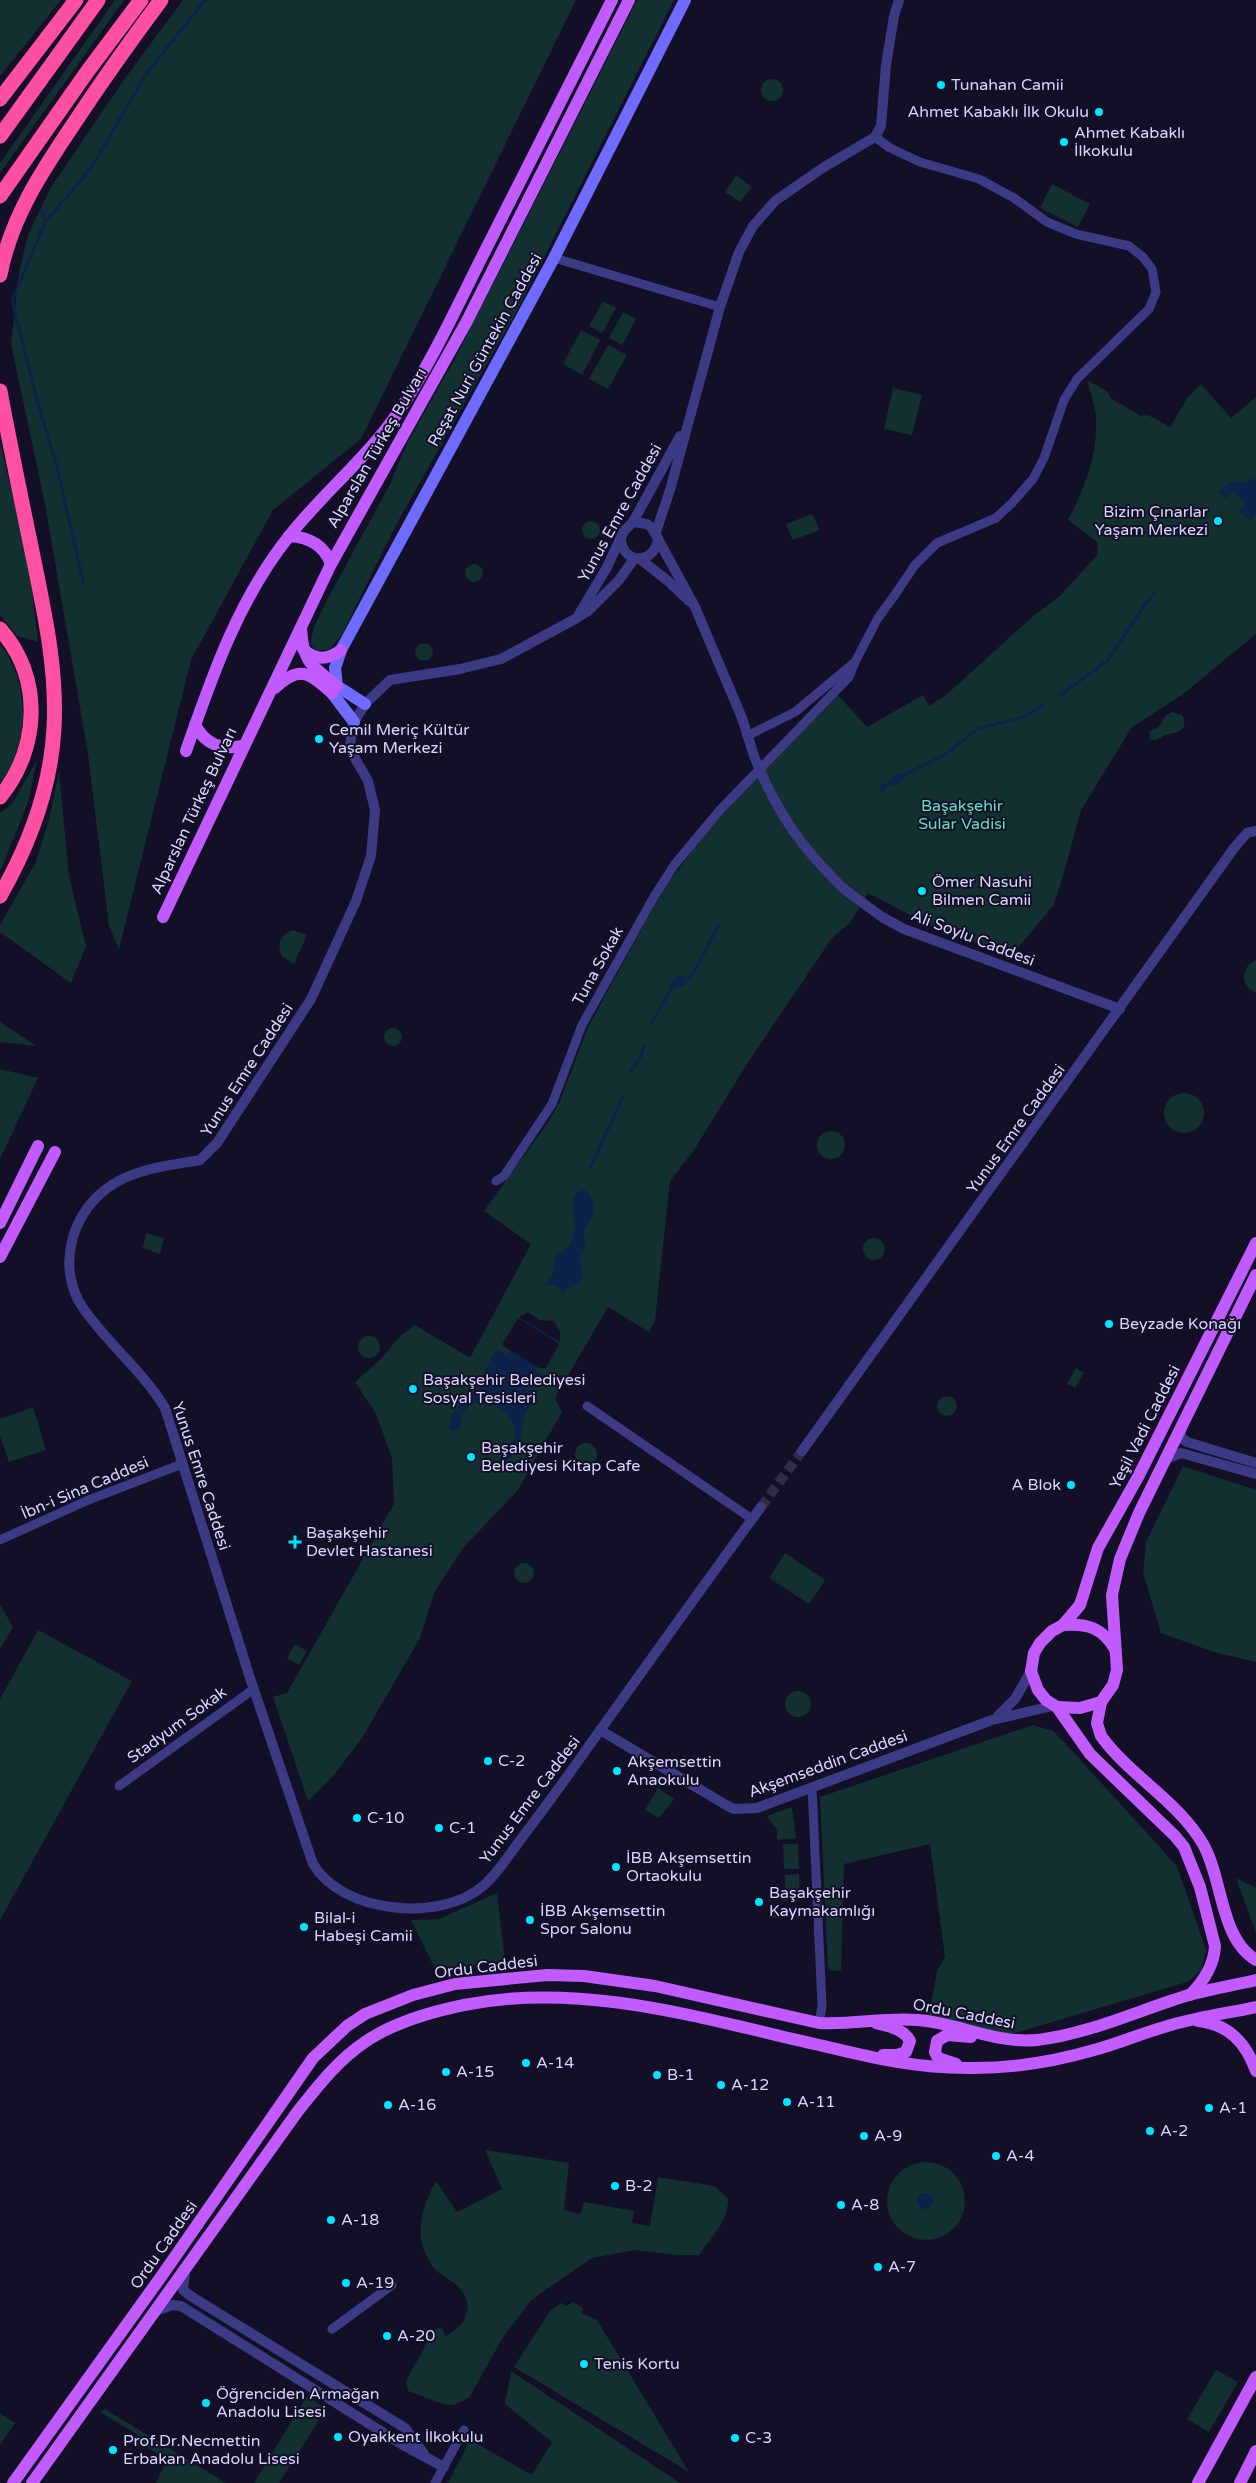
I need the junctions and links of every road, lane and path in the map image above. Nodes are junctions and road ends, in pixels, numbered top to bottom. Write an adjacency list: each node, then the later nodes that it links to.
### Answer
1 (76, 0): 9 (highway)
2 (98, 0): 10 (highway)
3 (141, 0): 12 (highway)
4 (161, 0): 14 (highway)
5 (612, 0): 20 (main road, Alparslan Türkeş Bulvarı)
6 (629, 0): 23 (main road, Alparslan Türkeş Bulvarı)
7 (685, 0): 13 (main road, Reşat Nuri Güntekin Caddesi)
8 (899, 0): 11 (street)
9 (0, 99)
10 (0, 136)
11 (875, 137): 15 (street, Yunus Emre Caddesi); 30 (street, Tuna Sokak)
12 (0, 196)
13 (554, 258): 15 (street); 29 (main road, Reşat Nuri Güntekin Caddesi)
14 (0, 275)
15 (720, 306): 17 (street, Yunus Emre Caddesi)
16 (0, 391): 41 (highway)
17 (689, 420): 18 (street, Yunus Emre Caddesi); 19 (street, Yunus Emre Caddesi)
18 (633, 522): 19 (street); 21 (street, Yunus Emre Caddesi)
19 (657, 535): 22 (street, Yunus Emre Caddesi); 24 (street, Ali Soylu Caddesi)
20 (289, 536): 23 (main road); 35 (main road, Alparslan Türkeş Bulvarı)
21 (621, 541): 22 (street); 25 (street, Yunus Emre Caddesi)
22 (637, 559): 24 (street, Ali Soylu Caddesi); 25 (street, Yunus Emre Caddesi)
23 (331, 564): 26 (main road, Alparslan Türkeş Bulvarı)
24 (695, 607): 36 (street, Ali Soylu Caddesi)
25 (575, 619): 33 (street, Yunus Emre Caddesi)
26 (301, 627): 28 (main road); 32 (main road, Alparslan Türkeş Bulvarı)
27 (0, 629): 39 (highway)
28 (302, 648): 29 (main road); 31 (main road)
29 (341, 650): 31 (main road, Reşat Nuri Güntekin Caddesi)
30 (855, 662): 36 (street); 46 (street, Tuna Sokak)
31 (334, 690): 32 (main road); 33 (main road); 34 (main road)
32 (268, 695): 37 (main road, Alparslan Türkeş Bulvarı)
33 (364, 704): 34 (street, Yunus Emre Caddesi)
34 (354, 722): 56 (street, Yunus Emre Caddesi)
35 (195, 725): 37 (main road); 38 (main road, Alparslan Türkeş Bulvarı)
36 (748, 736): 43 (street, Ali Soylu Caddesi, bridge)
37 (243, 746): 42 (main road, Alparslan Türkeş Bulvarı)
38 (186, 750)
39 (0, 797)
40 (1256, 831): 43 (street, Yunus Emre Caddesi)
41 (0, 896)
42 (163, 917)
43 (1120, 1009): 53 (street, Yunus Emre Caddesi)
44 (38, 1146): 47 (main road)
45 (55, 1152): 49 (main road)
46 (496, 1181)
47 (0, 1223)
48 (1256, 1243): 61 (main road, Yeşil Vadi Caddesi)
49 (0, 1256)
50 (1256, 1275): 52 (main road, Yeşil Vadi Caddesi)
51 (587, 1406): 59 (street)
52 (1180, 1432): 54 (main road, Yeşil Vadi Caddesi); 55 (street)
53 (802, 1450)
54 (1166, 1459): 57 (street); 62 (main road, Yeşil Vadi Caddesi)
55 (1256, 1463)
56 (182, 1464): 60 (street, İbn-i Sina Caddesi); 64 (street, Yunus Emre Caddesi)
57 (1256, 1474)
58 (761, 1507): 59 (street, Yunus Emre Caddesi)
59 (752, 1519): 68 (street, Yunus Emre Caddesi)
60 (0, 1540)
61 (1063, 1625): 62 (main road); 63 (main road, Yeşil Vadi Caddesi)
62 (1115, 1649): 65 (main road, Yeşil Vadi Caddesi)
63 (1030, 1671): 66 (main road); 67 (street, Akşemseddin Caddesi)
64 (254, 1689): 68 (street, Yunus Emre Caddesi); 69 (street, Stadyum Sokak)
65 (1101, 1702): 66 (main road); 71 (main road)
66 (1055, 1706): 67 (street, Akşemseddin Caddesi); 73 (main road)
67 (992, 1720): 70 (street, Akşemseddin Caddesi)
68 (600, 1730): 70 (street, Akşemseddin Caddesi)
69 (118, 1786)
70 (812, 1787): 77 (street)
71 (1256, 1960)
72 (1256, 1980): 73 (main road, Ordu Caddesi)
73 (1190, 1995): 78 (main road, Ordu Caddesi)
74 (1256, 2007): 75 (main road, Ordu Caddesi)
75 (1188, 2020): 79 (main road); 81 (main road, Ordu Caddesi)
76 (873, 2022): 77 (main road, Ordu Caddesi); 78 (main road, Ordu Caddesi); 80 (main road)
77 (820, 2023): 92 (main road, Ordu Caddesi)
78 (1003, 2040): 81 (main road)
79 (1253, 2048): 82 (main road)
80 (854, 2053): 81 (main road, Ordu Caddesi); 83 (main road, Ordu Caddesi)
81 (975, 2068)
82 (1256, 2071)
83 (186, 2266): 85 (main road, Ordu Caddesi); 90 (street)
84 (392, 2285): 86 (street)
85 (152, 2313): 90 (street); 93 (main road, Ordu Caddesi)
86 (332, 2329)
87 (1256, 2377): 95 (main road)
88 (464, 2430): 91 (street)
89 (1256, 2451): 96 (main road)
90 (425, 2454): 91 (street)
91 (444, 2466): 94 (street)
92 (13, 2483)
93 (32, 2483)
94 (435, 2483)
95 (1198, 2483)
96 (1240, 2483)

